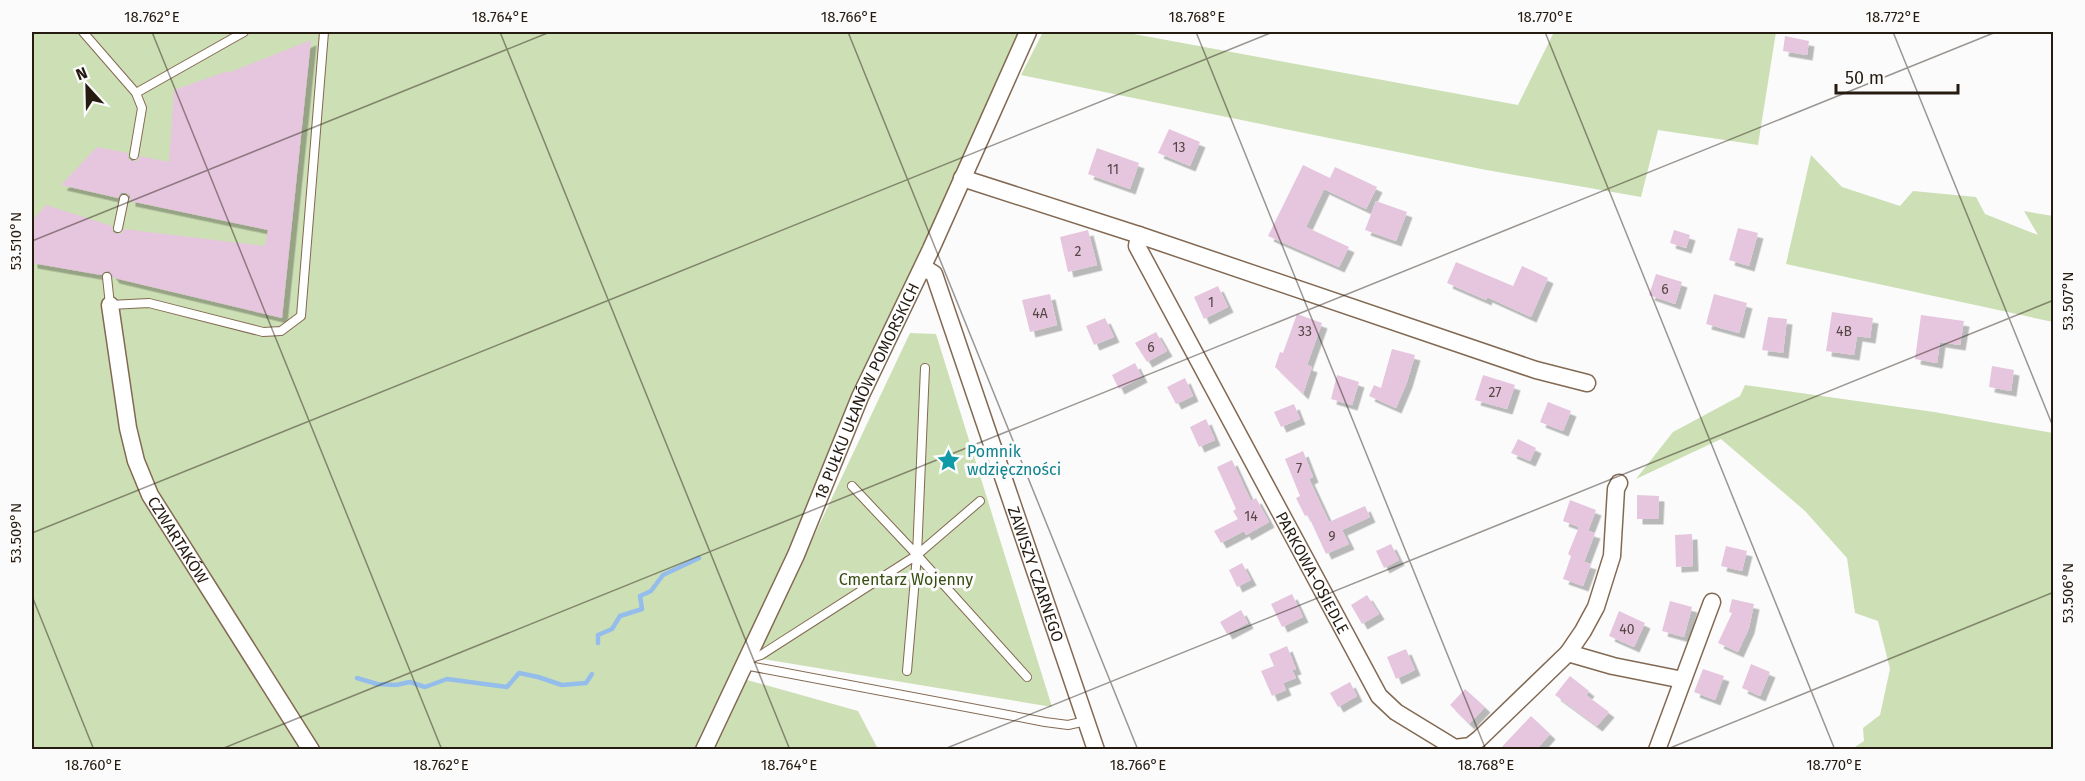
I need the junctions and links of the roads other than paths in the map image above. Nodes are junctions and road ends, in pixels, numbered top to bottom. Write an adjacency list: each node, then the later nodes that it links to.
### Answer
1 (83, 32): 5 (lane)
2 (244, 32): 5 (lane)
3 (324, 32): 13 (lane)
4 (1028, 32): 7 (street, 18 PUŁKU UŁANÓW POMORSKICH)
5 (136, 93): 6 (lane)
6 (134, 155)
7 (962, 178): 10 (street); 11 (street, 18 PUŁKU UŁANÓW POMORSKICH)
8 (124, 199): 9 (lane)
9 (118, 228)
10 (1138, 236): 15 (street); 21 (street, PARKOWA-OSIEDLE)
11 (923, 267): 22 (street, 18 PUŁKU UŁANÓW POMORSKICH); 26 (street, ZAWISZY CZARNEGO)
12 (107, 277): 13 (lane)
13 (110, 305): 27 (street, CZWARTAKÓW)
14 (926, 368): 19 (lane)
15 (1587, 383)
16 (1619, 483): 21 (street, PARKOWA-OSIEDLE)
17 (852, 486): 19 (lane)
18 (980, 501): 19 (lane)
19 (917, 555): 22 (lane); 23 (lane); 24 (lane)
20 (1712, 602): 25 (street)
21 (1568, 653): 25 (street)
22 (744, 663): 26 (lane); 28 (street, 18 PUŁKU UŁANÓW POMORSKICH)
23 (907, 671)
24 (1027, 677)
25 (1683, 680): 30 (street)
26 (1086, 720): 29 (street, ZAWISZY CZARNEGO)
27 (311, 750)
28 (704, 750)
29 (1096, 750)
30 (1657, 750)

